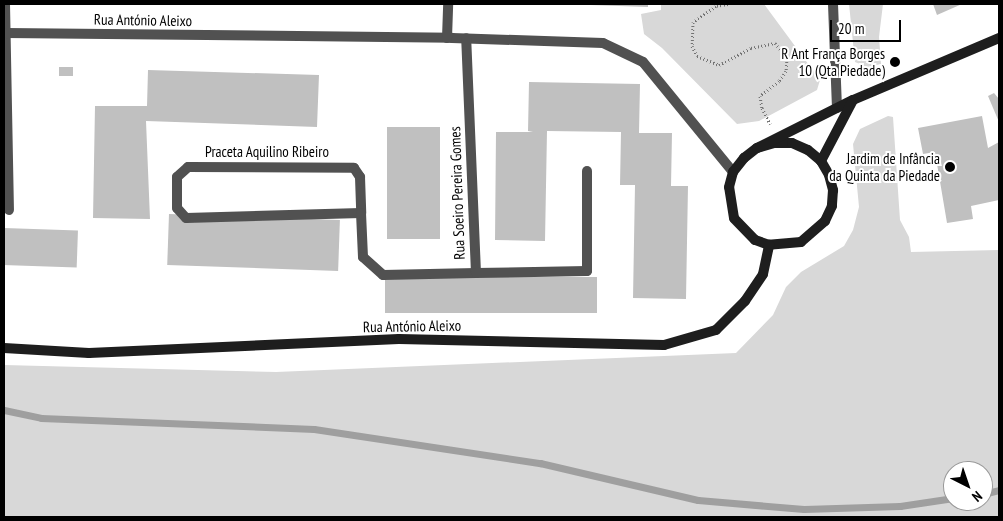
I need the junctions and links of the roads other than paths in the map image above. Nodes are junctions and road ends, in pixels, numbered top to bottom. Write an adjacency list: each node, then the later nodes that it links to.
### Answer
1 (5, 4): 4 (street)
2 (448, 4): 5 (street)
3 (833, 4): 9 (street)
4 (6, 33): 5 (street, Rua António Aleixo); 14 (street)
5 (447, 38): 6 (street, Rua António Aleixo)
6 (466, 38): 13 (street, Rua António Aleixo); 17 (street, Rua Soeiro Pereira Gomes)
7 (999, 38): 8 (street)
8 (853, 100): 9 (street); 11 (street)
9 (837, 108): 10 (street)
10 (757, 148): 11 (street); 13 (street)
11 (821, 161): 16 (street)
12 (587, 172): 17 (street)
13 (734, 172): 16 (street)
14 (9, 210)
15 (362, 213): 15 (street, Praceta Aquilino Ribeiro); 17 (street, Rua Soeiro Pereira Gomes)
16 (769, 245): 18 (street, Rua António Aleixo)
17 (476, 273)
18 (4, 348)

